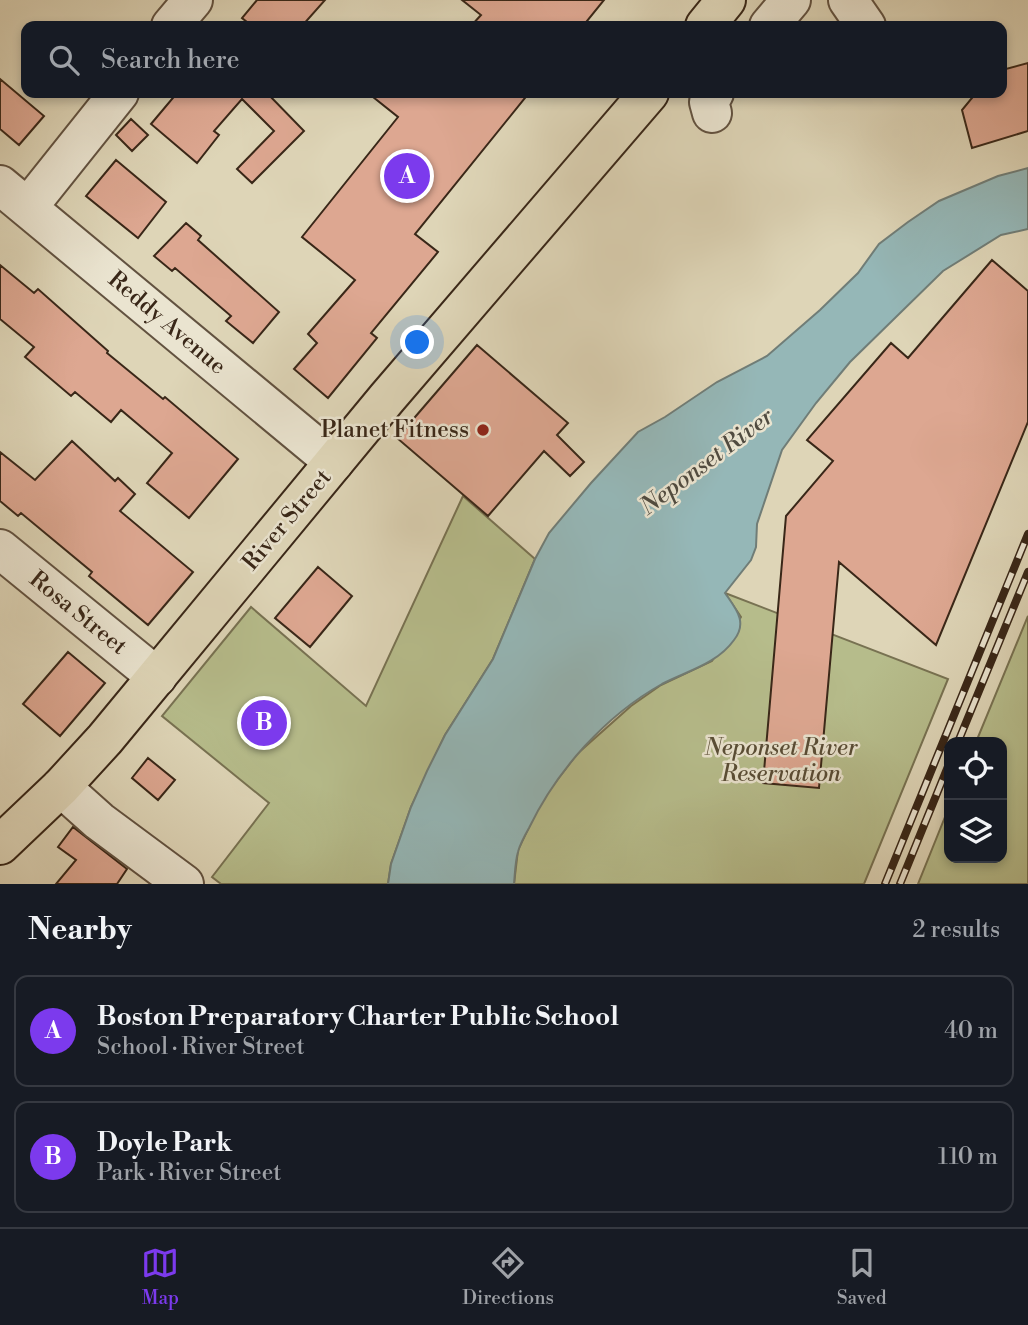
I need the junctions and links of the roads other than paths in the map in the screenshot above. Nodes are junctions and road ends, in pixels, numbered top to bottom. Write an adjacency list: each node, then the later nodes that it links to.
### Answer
1 (193, 0): 5 (street)
2 (726, 0): 6 (main road)
3 (791, 0): 7 (street)
4 (848, 0): 8 (street)
5 (175, 21)
6 (709, 21)
7 (773, 21)
8 (863, 21)
9 (114, 98): 11 (street)
10 (645, 98): 12 (main road, River Street)
11 (14, 196): 12 (street, Reddy Avenue)
12 (334, 462): 14 (main road, River Street)
13 (0, 549): 14 (street, Rosa Street)
14 (157, 677): 15 (main road, River Street)
15 (61, 787): 16 (main road, River Street); 17 (street)
16 (0, 845)
17 (184, 884)

